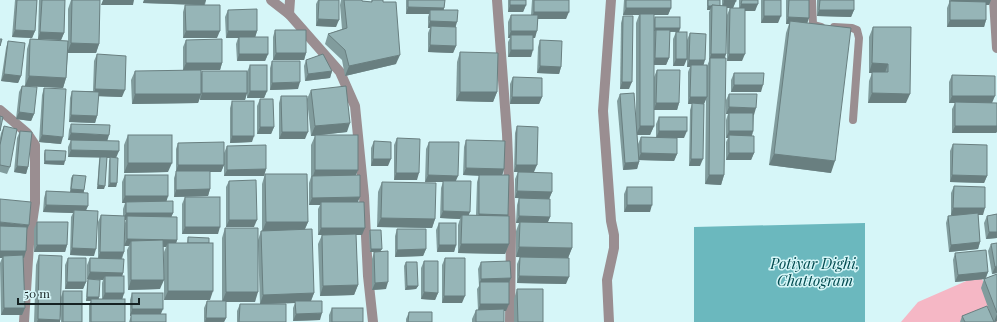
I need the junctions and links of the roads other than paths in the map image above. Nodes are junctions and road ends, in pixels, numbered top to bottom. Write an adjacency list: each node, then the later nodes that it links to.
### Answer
1 (271, 0): 7 (street)
2 (290, 0): 7 (street)
3 (497, 0): 13 (street)
4 (611, 0): 14 (street)
5 (812, 0): 10 (lane)
6 (994, 0): 8 (street)
7 (289, 14): 12 (street)
8 (997, 48)
9 (0, 110): 11 (street)
10 (854, 120)
11 (24, 322)
12 (373, 322)
13 (510, 322)
14 (609, 322)

